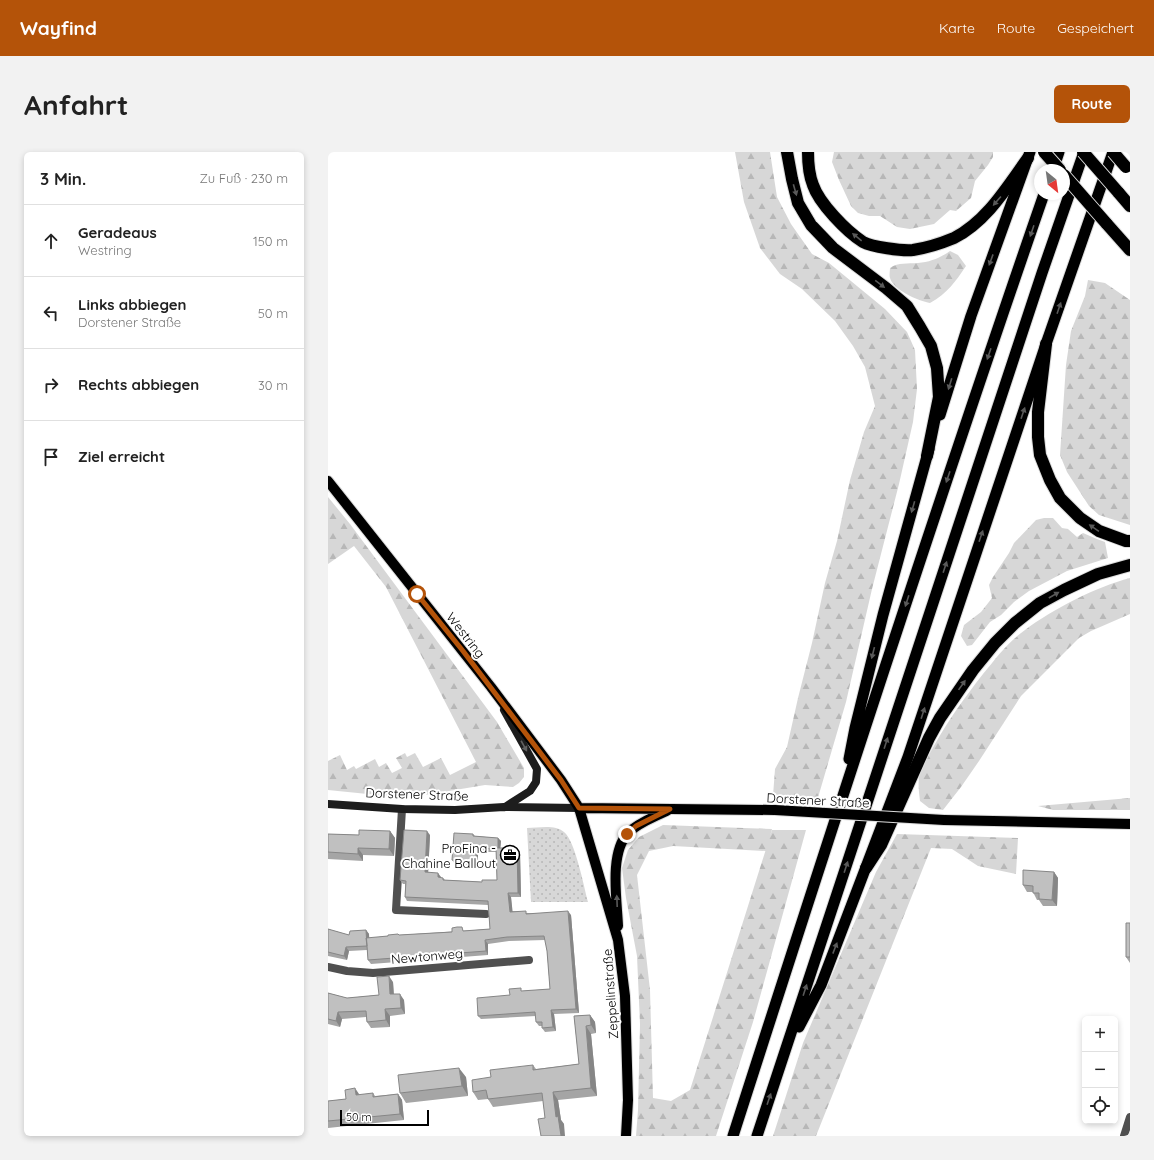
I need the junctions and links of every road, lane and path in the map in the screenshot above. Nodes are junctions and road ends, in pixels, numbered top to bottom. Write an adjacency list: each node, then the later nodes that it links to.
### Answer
1 (787, 152): 16 (highway, one-way to 16)
2 (808, 152): 7 (highway, one-way to 2)
3 (1044, 152): 8 (highway, bridge)
4 (1059, 152): 9 (highway)
5 (1084, 152): 13 (highway, bridge); 33 (highway, one-way to 5)
6 (1113, 152): 10 (highway, bridge); 15 (highway, one-way to 6)
7 (1029, 155): 16 (highway, one-way to 16)
8 (1055, 164)
9 (1055, 164)
10 (1128, 169)
11 (1070, 182): 14 (highway, bridge)
12 (1042, 200): 21 (highway, one-way to 21)
13 (1130, 206)
14 (1129, 249)
15 (1046, 344): 18 (highway, one-way to 15); 28 (highway, one-way to 15)
16 (927, 456): 21 (highway, one-way to 21)
17 (328, 481): 20 (main road, Westring)
18 (1130, 541)
19 (1130, 565): 28 (highway, one-way to 19)
20 (491, 687): 23 (main road, Dorstener Straße, one-way to 23); 24 (main road, Westring)
21 (842, 797): 36 (highway)
22 (328, 804): 25 (main road, Dorstener Straße)
23 (504, 807): 24 (main road, Dorstener Straße); 25 (main road, Dorstener Straße)
24 (579, 808): 26 (main road, Dorstener Straße); 30 (main road, Zeppelinstraße)
25 (402, 809): 29 (street)
26 (670, 809): 27 (main road, Dorstener Straße, bridge); 30 (main road, one-way to 26)
27 (1130, 824)
28 (866, 868): 33 (highway, one-way to 28)
29 (486, 914)
30 (618, 940): 35 (main road, Zeppelinstraße)
31 (529, 960): 32 (street, Newtonweg)
32 (328, 967)
33 (784, 1054): 37 (highway, one-way to 33)
34 (1130, 1117): 38 (street)
35 (626, 1136)
36 (733, 1136)
37 (757, 1136)
38 (1124, 1136)

